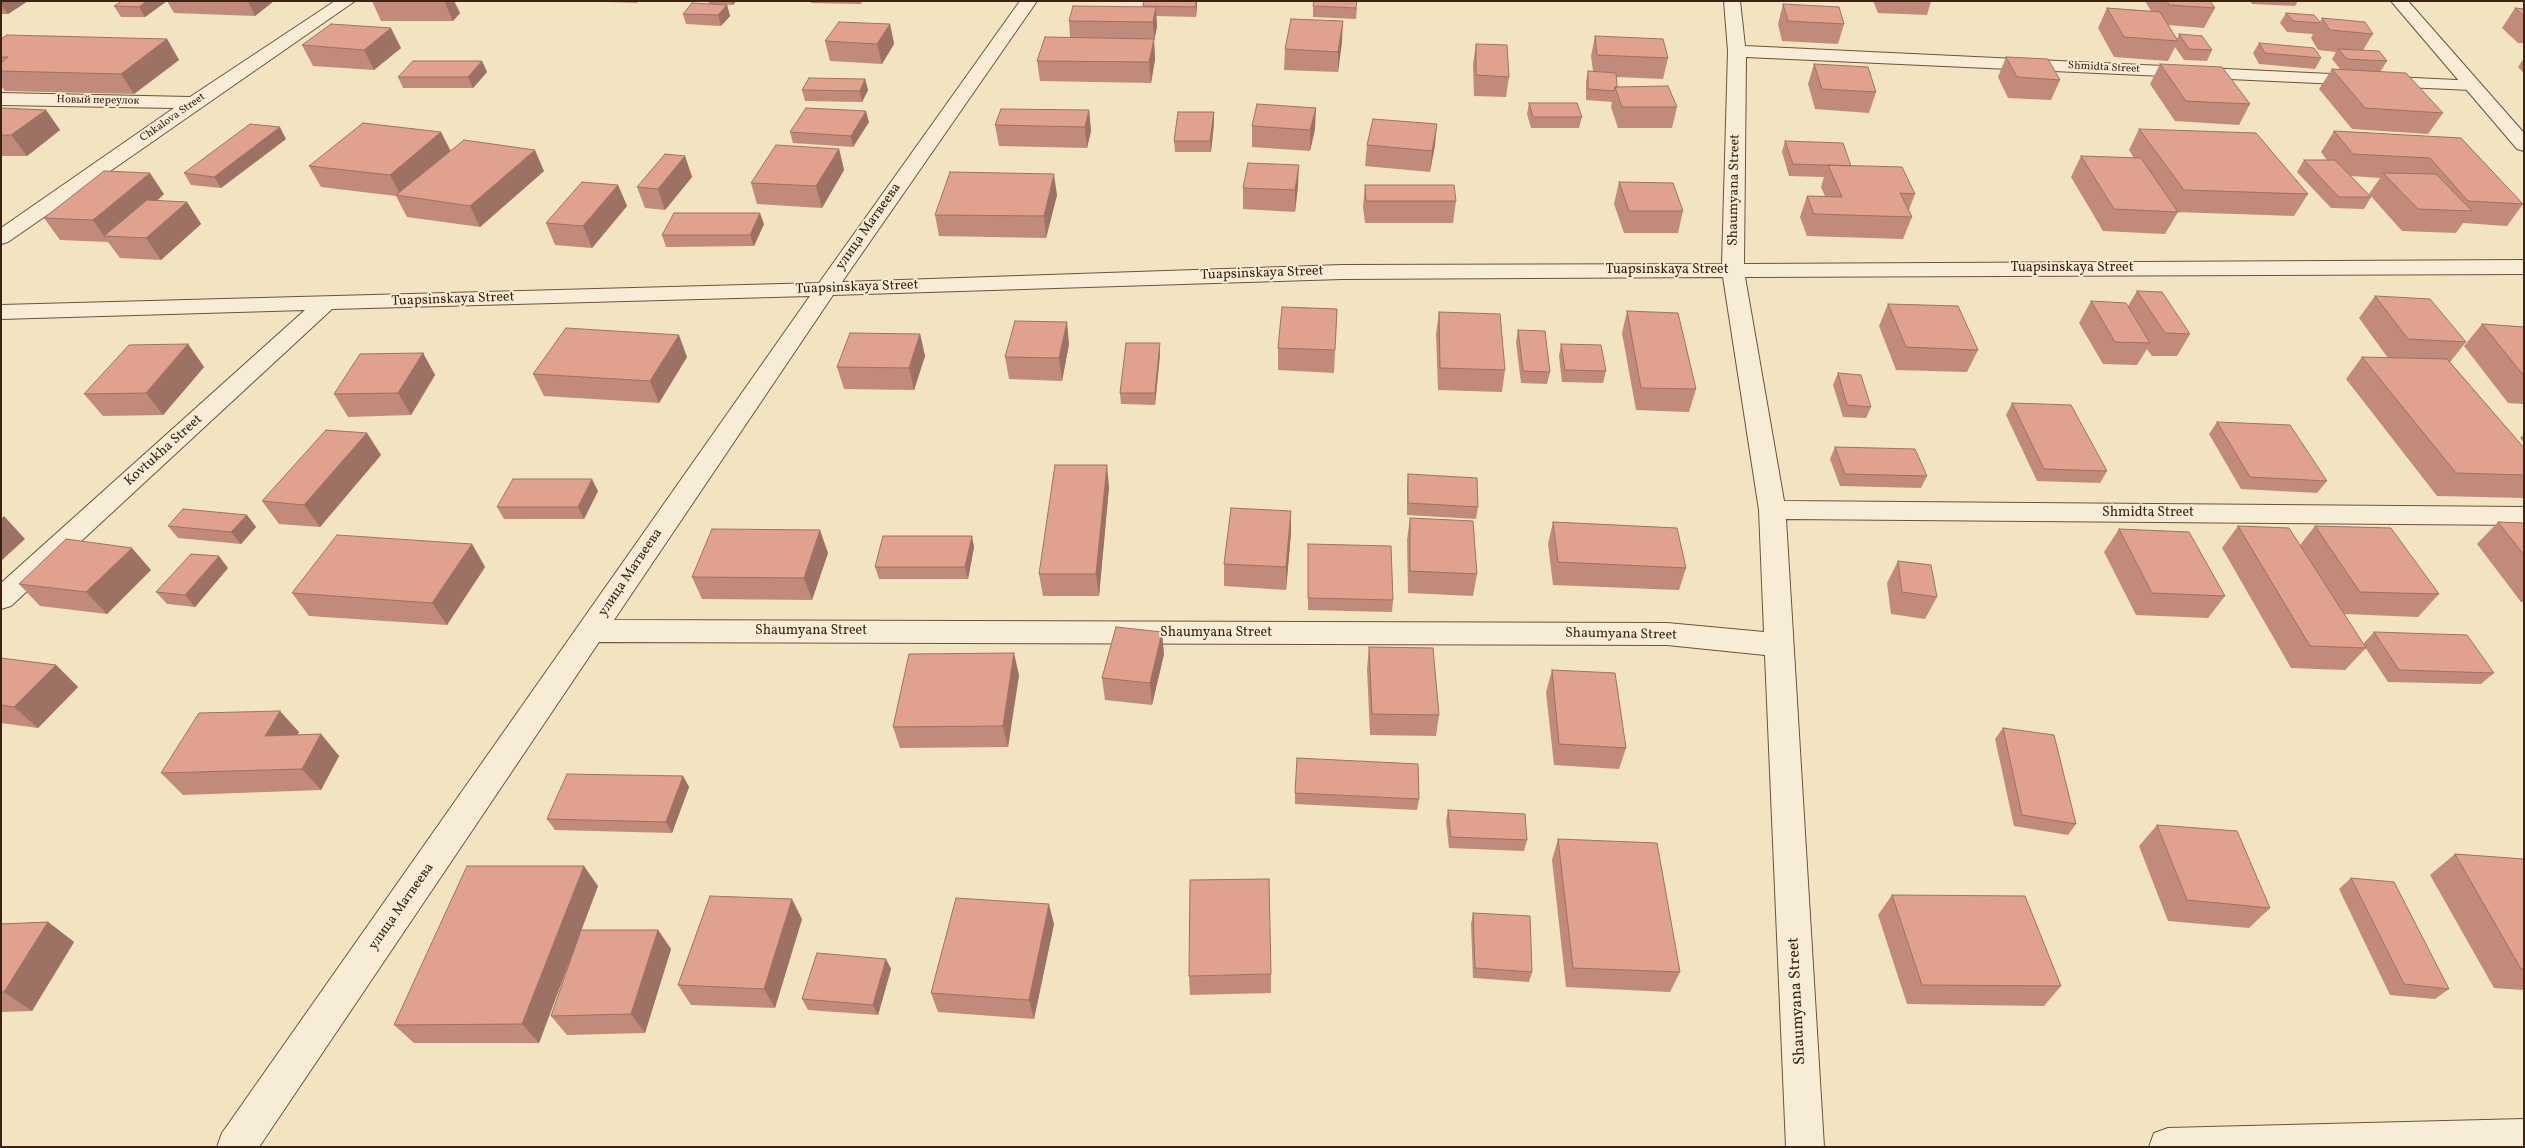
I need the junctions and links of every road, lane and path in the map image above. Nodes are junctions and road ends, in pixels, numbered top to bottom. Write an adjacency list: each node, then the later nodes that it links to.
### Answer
1 (347, 1): 8 (street, Chkalova Street)
2 (1029, 1): 13 (street, улица Матвеева)
3 (1732, 1): 5 (street, Shaumyana Street)
4 (2399, 1): 6 (street)
5 (1737, 51): 6 (street, Shmidta Street); 12 (street, Shaumyana Street)
6 (2471, 85): 9 (street)
7 (1, 99): 8 (street, Новый переулок)
8 (194, 103): 10 (street, Chkalova Street)
9 (2524, 145)
10 (1, 238)
11 (2524, 267): 12 (street, Tuapsinskaya Street)
12 (1733, 269): 13 (street, Tuapsinskaya Street); 16 (street, Shaumyana Street)
13 (826, 289): 14 (street, Tuapsinskaya Street); 19 (street, улица Матвеева)
14 (326, 303): 15 (street, Tuapsinskaya Street); 18 (street, Kovtukha Street)
15 (1, 312)
16 (1772, 510): 17 (street, Shmidta Street); 20 (street, Shaumyana Street)
17 (2524, 516)
18 (1, 599)
19 (592, 631): 20 (street, Shaumyana Street); 22 (street, улица Матвеева)
20 (1780, 645): 23 (street, Shaumyana Street)
21 (2524, 1138): 24 (street)
22 (236, 1147)
23 (1805, 1147)
24 (2168, 1147)

